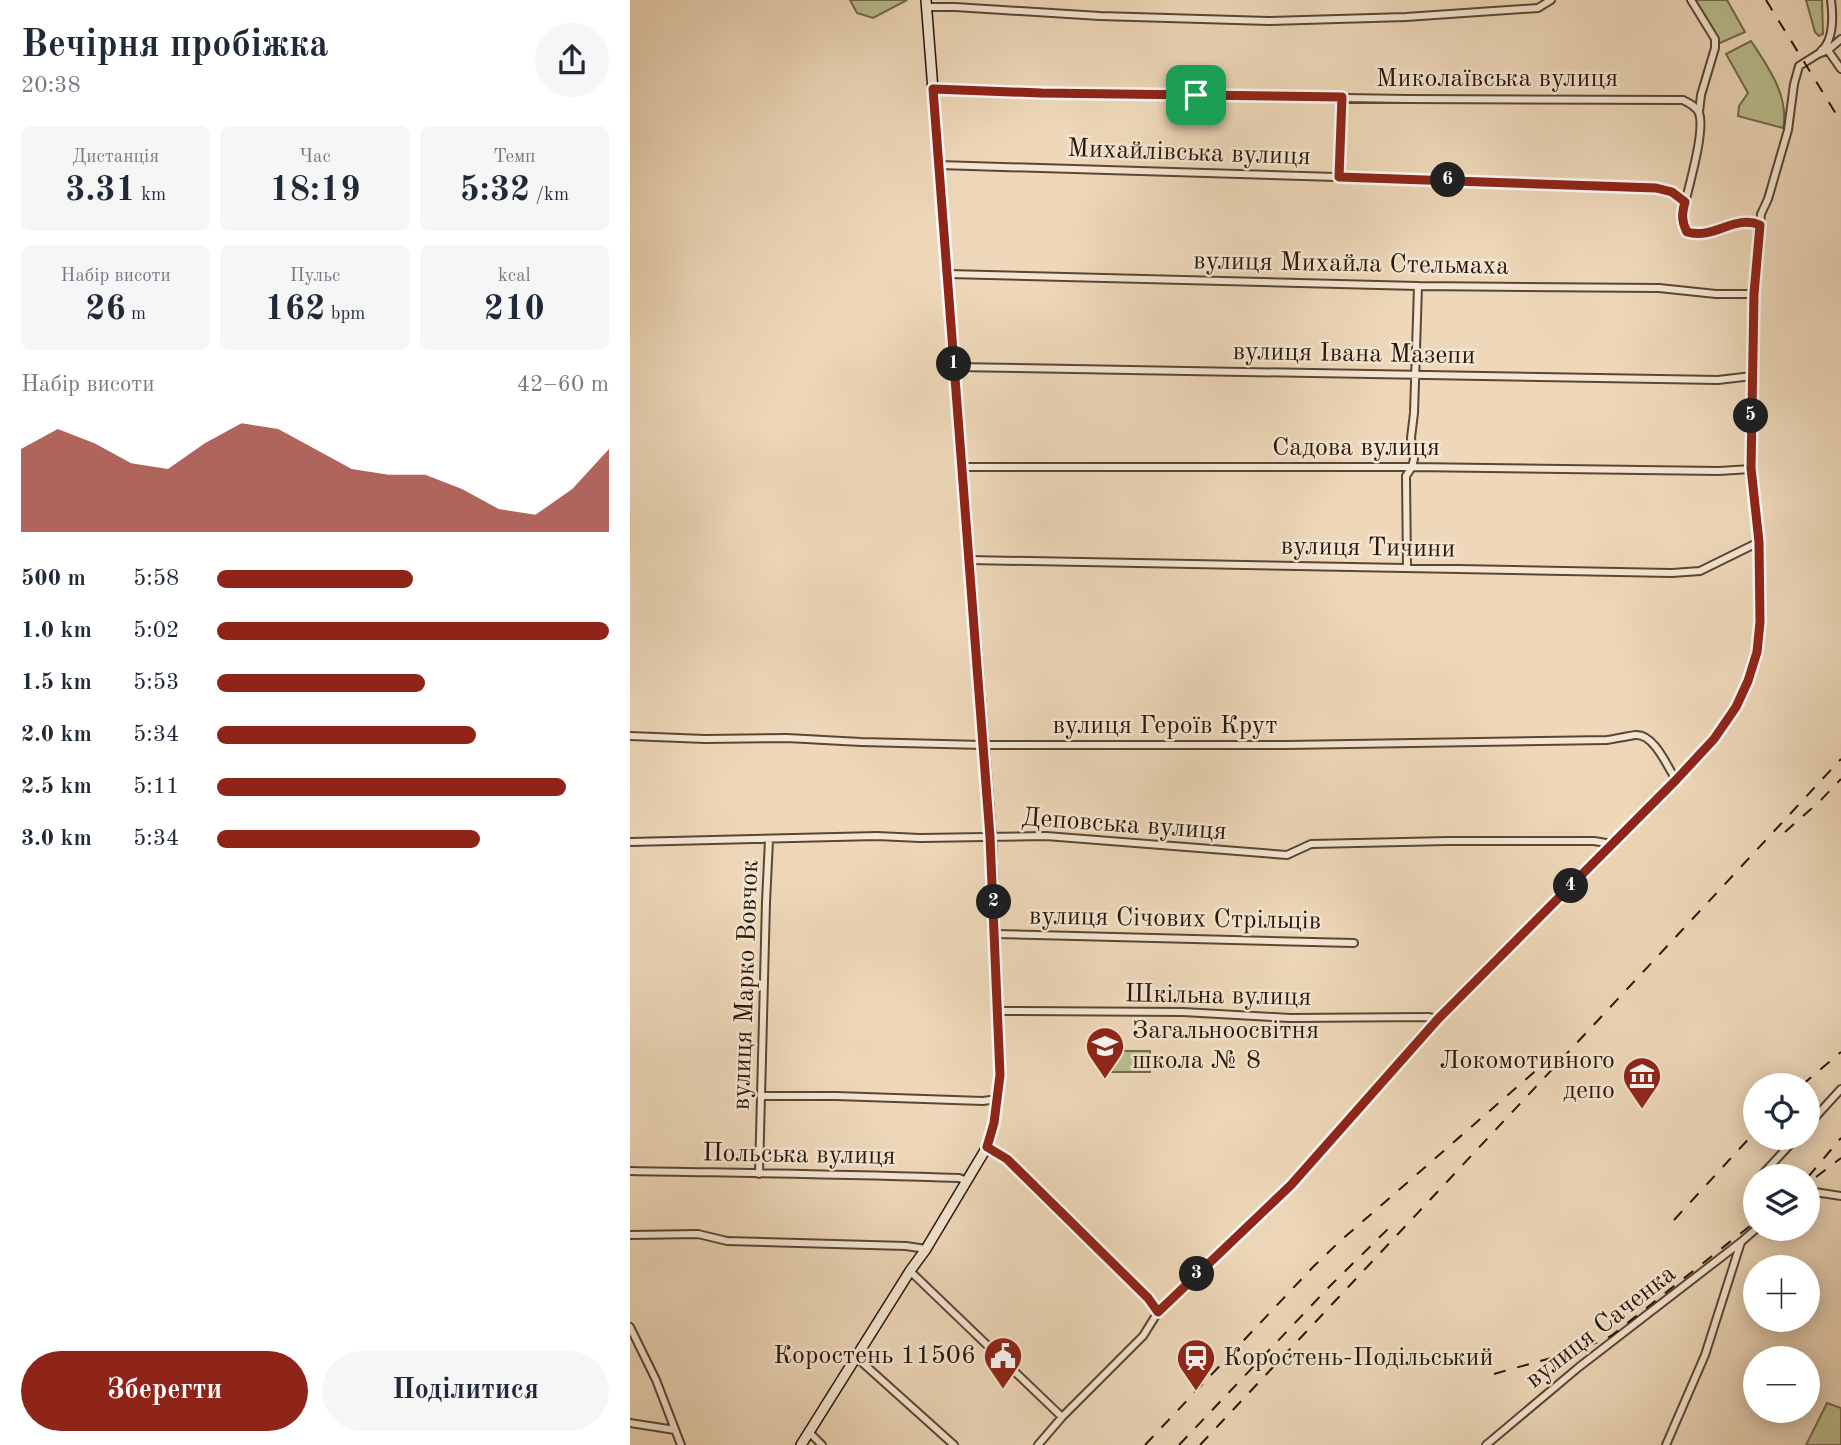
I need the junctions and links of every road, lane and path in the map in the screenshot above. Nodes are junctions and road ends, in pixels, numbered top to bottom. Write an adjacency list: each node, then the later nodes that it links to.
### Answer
1 (1551, 0): 4 (street)
2 (1691, 0): 10 (street)
3 (1831, 0): 6 (street)
4 (927, 4): 8 (street)
5 (1841, 39): 6 (street)
6 (1827, 48): 7 (street); 14 (street)
7 (1841, 69)
8 (933, 89): 9 (street, Миколаївська вулиця); 11 (street)
9 (1342, 97): 10 (street, Миколаївська вулиця); 12 (street)
10 (1699, 112): 13 (street)
11 (939, 164): 12 (street, Михайлівська вулиця); 15 (street)
12 (1339, 177): 13 (street, Михайлівська вулиця)
13 (1685, 202): 14 (street)
14 (1760, 225): 17 (street)
15 (947, 274): 16 (street, вулиця Михайла Стельмаха); 18 (street)
16 (1418, 286): 17 (street, вулиця Михайла Стельмаха); 19 (street)
17 (1754, 294): 20 (street)
18 (955, 367): 19 (street, вулиця Івана Мазепи); 21 (street)
19 (1415, 375): 20 (street, вулиця Івана Мазепи); 22 (street)
20 (1752, 376): 23 (street)
21 (962, 467): 22 (street, Садова вулиця); 25 (street)
22 (1412, 467): 23 (street, Садова вулиця); 26 (street)
23 (1751, 468): 24 (street)
24 (1759, 542): 26 (street, вулиця Тичини); 29 (street)
25 (970, 560): 26 (street, вулиця Тичини); 28 (street)
26 (1407, 568)
27 (630, 736): 28 (street, вулиця Героїв Крут)
28 (983, 745): 29 (street, вулиця Героїв Крут); 30 (street)
29 (1676, 780): 33 (street)
30 (990, 837): 31 (street, Деповська вулиця); 33 (street, Деповська вулиця); 34 (street)
31 (769, 840): 32 (street, Деповська вулиця); 39 (street, вулиця Марко Вовчок)
32 (630, 842)
33 (1612, 844): 37 (street)
34 (995, 934): 35 (street, вулиця Січових Стрільців); 36 (street)
35 (1354, 943)
36 (997, 1011): 37 (street, Шкільна вулиця); 40 (street)
37 (1438, 1019): 54 (street)
38 (1841, 1089): 41 (street)
39 (762, 1096): 40 (street); 46 (street, вулиця Марко Вовчок)
40 (997, 1100): 42 (street)
41 (1820, 1112)
42 (987, 1147): 47 (street); 54 (street)
43 (1785, 1150): 44 (street)
44 (1772, 1164)
45 (630, 1171): 46 (street, Польська вулиця)
46 (759, 1174): 47 (street, Польська вулиця)
47 (967, 1181): 52 (street)
48 (1820, 1192): 49 (street)
49 (1841, 1196)
50 (630, 1235): 52 (street)
51 (1741, 1242): 66 (street, вулиця Саченка); 67 (street)
52 (926, 1249): 53 (street)
53 (911, 1271): 56 (street); 57 (street)
54 (1158, 1312): 57 (street)
55 (630, 1329): 59 (street)
56 (856, 1357): 60 (street); 64 (street)
57 (1062, 1417): 65 (street)
58 (630, 1423): 59 (street)
59 (675, 1430): 61 (street)
60 (809, 1432): 62 (street); 63 (street)
61 (681, 1445)
62 (801, 1445)
63 (822, 1445)
64 (954, 1445)
65 (1038, 1445)
66 (1486, 1445)
67 (1666, 1445)

